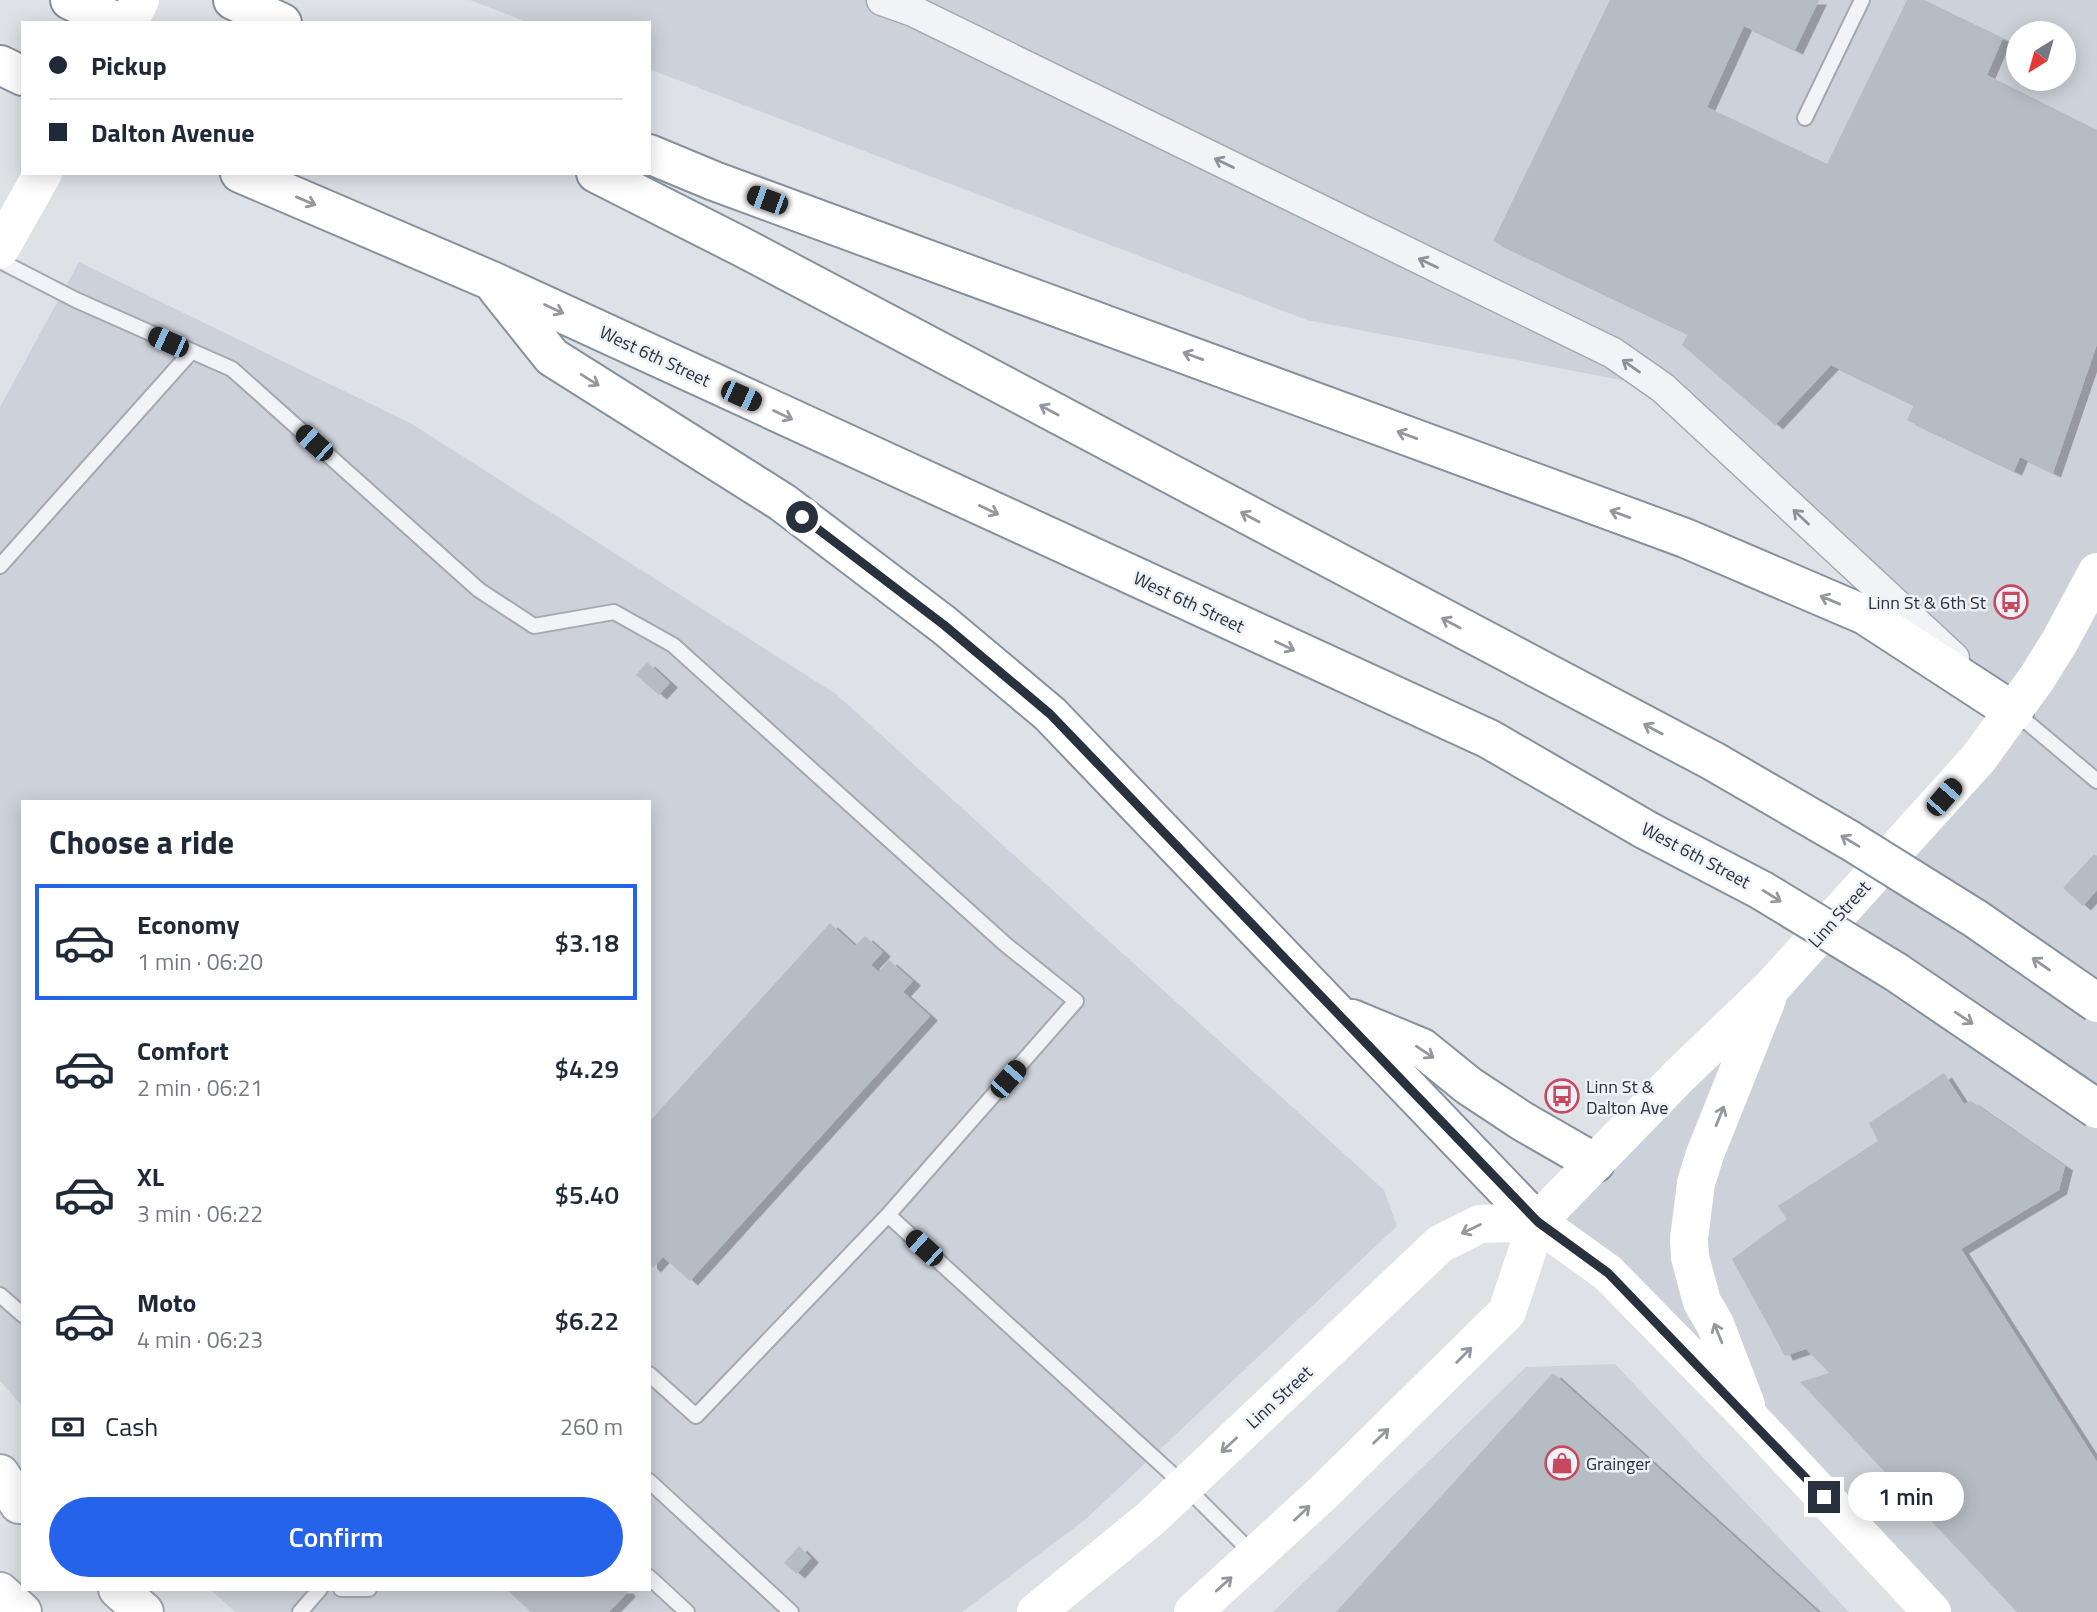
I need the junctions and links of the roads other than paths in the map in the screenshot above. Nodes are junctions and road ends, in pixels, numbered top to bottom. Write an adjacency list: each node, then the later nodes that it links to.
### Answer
1 (70, 0): 7 (main road)
2 (140, 0): 8 (main road)
3 (233, 0): 9 (main road)
4 (882, 0): 6 (street)
5 (1862, 0): 12 (lane)
6 (918, 6): 23 (street, one-way to 6)
7 (115, 21)
8 (129, 21)
9 (278, 21)
10 (0, 65): 11 (main road)
11 (21, 74)
12 (1805, 118)
13 (651, 155): 23 (main road, one-way to 13)
14 (42, 175): 17 (main road)
15 (244, 175): 19 (main road, West 6th Street, one-way to 19)
16 (600, 175): 26 (main road, one-way to 16, bridge)
17 (0, 249)
18 (0, 261): 20 (lane)
19 (492, 281): 27 (main road, one-way to 27); 28 (main road, West 6th Street, one-way to 28, bridge)
20 (191, 352): 21 (lane); 30 (lane)
21 (0, 566)
22 (2097, 572): 23 (main road, Linn Street)
23 (2014, 712): 24 (lane); 25 (main road, Linn Street)
24 (2097, 781)
25 (1771, 988): 29 (main road, Linn Street); 35 (main road, one-way to 25)
26 (2097, 1003)
27 (1341, 1015): 29 (main road, one-way to 29); 31 (main road)
28 (2097, 1108)
29 (1595, 1163): 31 (main road, Linn Street)
30 (888, 1215): 34 (lane); 37 (lane)
31 (1538, 1222): 35 (main road); 37 (main road, Linn Street, one-way to 37); 38 (main road, Linn Street, one-way to 31)
32 (0, 1295): 33 (lane)
33 (21, 1313)
34 (651, 1376)
35 (1752, 1420): 50 (main road)
36 (651, 1483): 47 (lane)
37 (1185, 1486): 38 (lane); 48 (main road, Linn Street)
38 (1255, 1556): 49 (main road, Linn Street, one-way to 38)
39 (651, 1579): 46 (lane)
40 (120, 1591): 44 (main road)
41 (318, 1591): 45 (lane)
42 (0, 1592): 43 (main road)
43 (22, 1612)
44 (144, 1612)
45 (300, 1612)
46 (687, 1612)
47 (791, 1612)
48 (1036, 1612)
49 (1194, 1612)
50 (1932, 1612)

